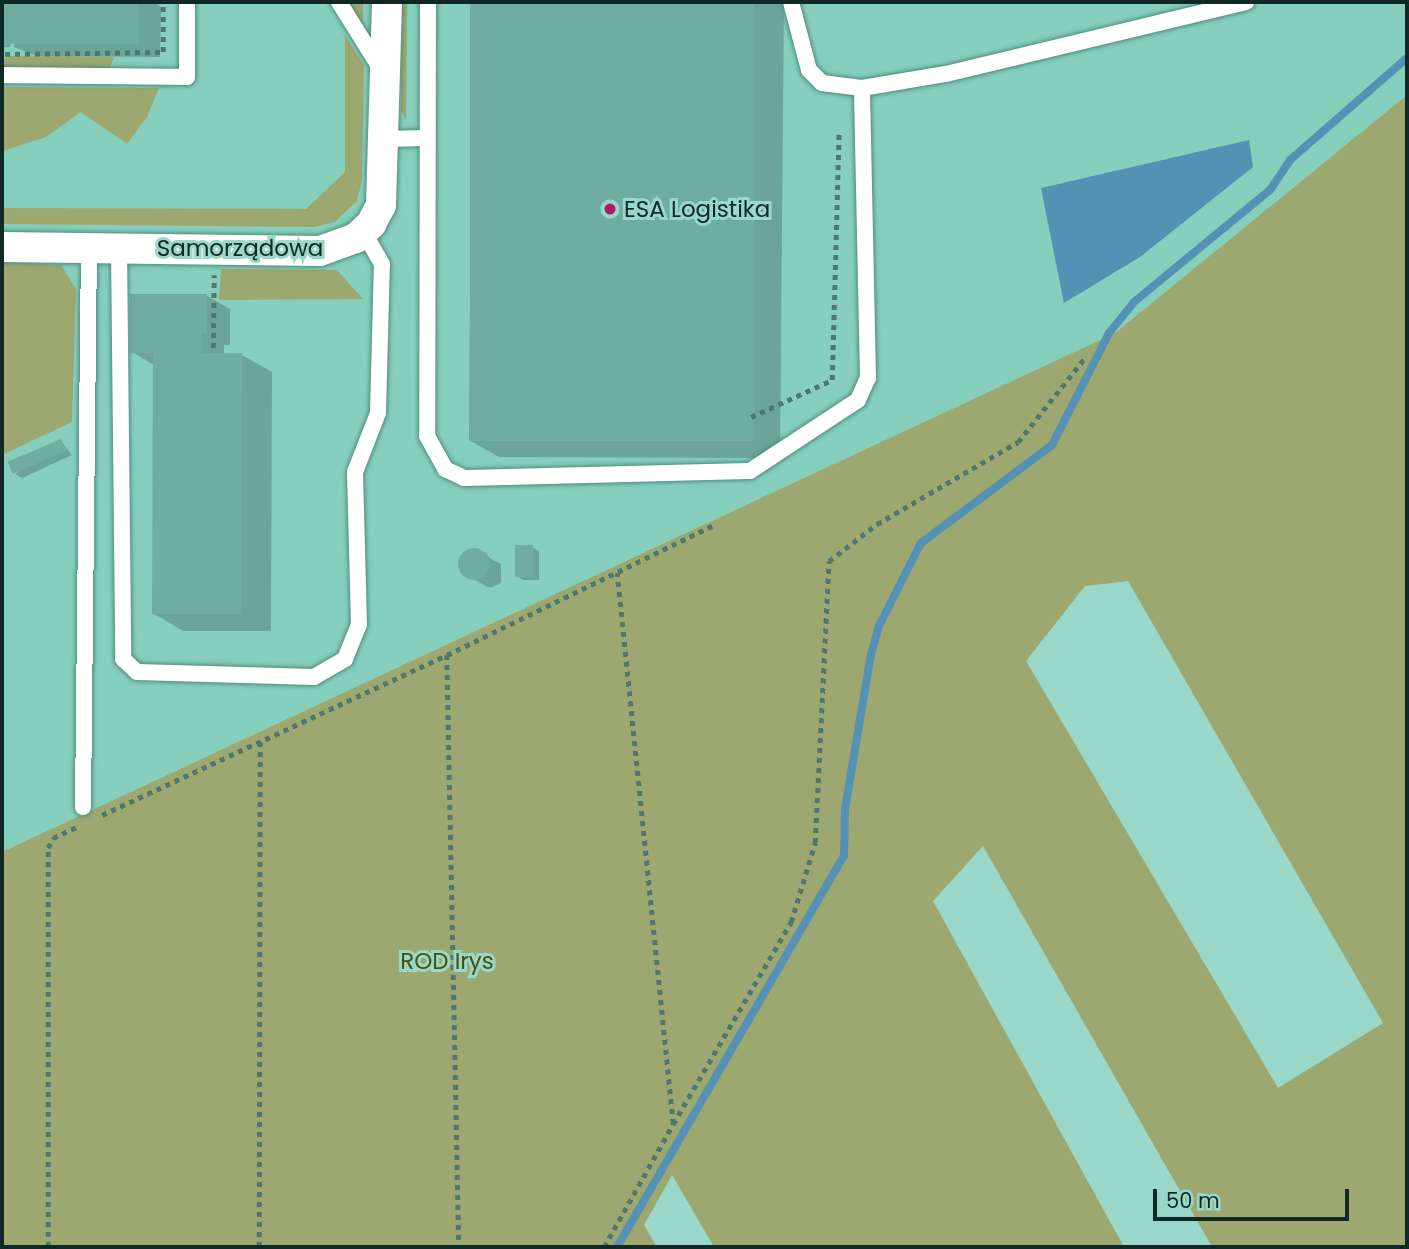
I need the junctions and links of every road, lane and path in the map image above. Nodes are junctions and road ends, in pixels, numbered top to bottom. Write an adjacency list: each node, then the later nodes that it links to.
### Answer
1 (163, 2): 8 (path)
2 (187, 2): 9 (lane)
3 (339, 2): 10 (lane)
4 (387, 2): 10 (street, Samorządowa)
5 (428, 2): 13 (lane)
6 (791, 2): 11 (lane)
7 (1246, 2): 12 (lane)
8 (2, 56)
9 (2, 75)
10 (386, 76): 14 (street, Samorządowa)
11 (830, 84): 12 (lane); 22 (path)
12 (862, 88): 13 (lane)
13 (428, 138): 14 (lane)
14 (385, 139): 15 (street, Samorządowa)
15 (363, 231): 18 (street, Samorządowa); 18 (lane)
16 (2, 247): 17 (street, Samorządowa)
17 (89, 248): 18 (street, Samorządowa); 27 (lane)
18 (119, 248)
19 (214, 269): 20 (path)
20 (213, 348)
21 (1084, 359): 28 (path)
22 (751, 417)
23 (712, 526): 24 (path)
24 (617, 573): 25 (path); 28 (path)
25 (447, 655): 26 (path); 31 (path)
26 (260, 742): 29 (path); 30 (path)
27 (83, 807)
28 (673, 1124): 32 (path)
29 (48, 1247)
30 (259, 1247)
31 (459, 1247)
32 (604, 1247)

